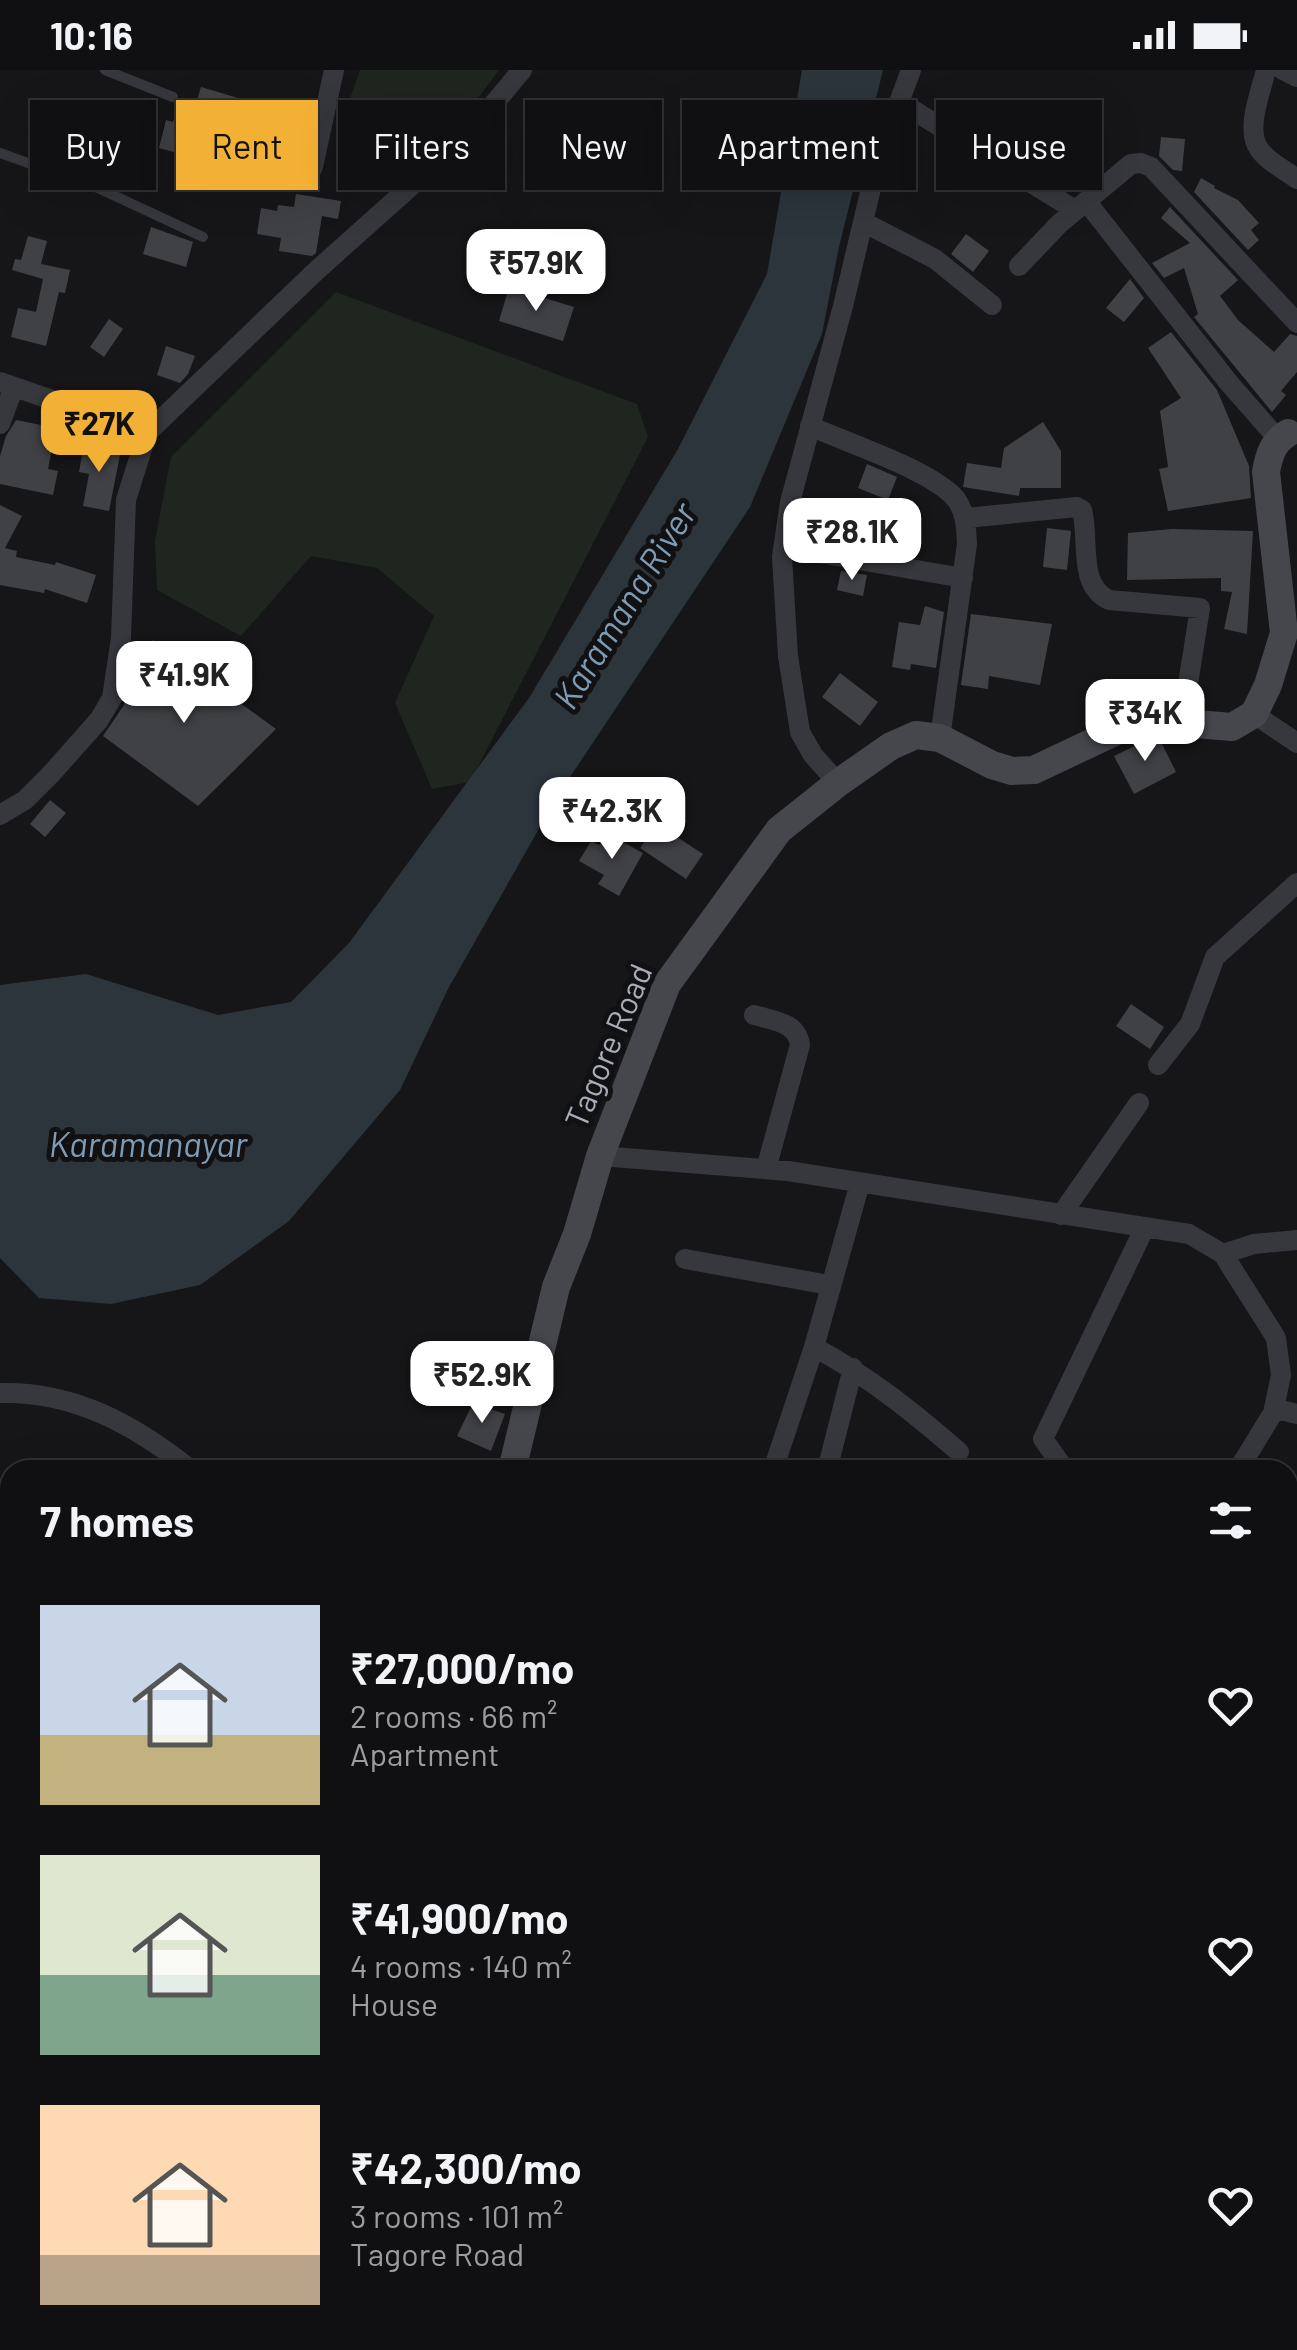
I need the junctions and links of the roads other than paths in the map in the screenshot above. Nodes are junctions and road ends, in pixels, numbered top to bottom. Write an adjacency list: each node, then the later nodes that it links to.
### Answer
1 (105, 70): 8 (lane)
2 (334, 70): 11 (street)
3 (522, 70): 24 (street)
4 (911, 70): 9 (street)
5 (1266, 70): 13 (street)
6 (1283, 70): 7 (street)
7 (1297, 77)
8 (173, 97)
9 (901, 100)
10 (916, 111): 15 (street)
11 (318, 144)
12 (0, 153): 17 (lane)
13 (1297, 179)
14 (871, 190): 16 (street)
15 (1081, 206): 18 (street); 20 (street); 25 (street)
16 (863, 222): 19 (street); 23 (street)
17 (202, 237)
18 (1019, 266)
19 (992, 305)
20 (1297, 322)
21 (7, 384): 22 (street); 24 (street)
22 (0, 424)
23 (810, 426): 26 (street); 27 (street)
24 (147, 434): 35 (street)
25 (1290, 436): 29 (street)
26 (966, 518): 28 (street); 31 (street)
27 (784, 547): 28 (street); 34 (street)
28 (963, 578): 32 (street)
29 (1290, 633): 30 (street)
30 (1254, 714): 31 (street); 33 (street)
31 (1182, 722): 32 (street)
32 (940, 738): 34 (street, Tagore Road)
33 (1297, 743)
34 (838, 782): 40 (street, Tagore Road)
35 (0, 815)
36 (1297, 883): 38 (street)
37 (754, 1015): 41 (street)
38 (1158, 1064)
39 (1139, 1103): 43 (street)
40 (600, 1156): 41 (street); 56 (street, Tagore Road)
41 (766, 1169): 42 (street)
42 (860, 1183): 43 (street); 48 (street)
43 (1061, 1214): 44 (street)
44 (1145, 1227): 46 (street); 59 (street)
45 (1297, 1240): 46 (street)
46 (1223, 1254): 52 (street)
47 (685, 1259): 48 (street)
48 (830, 1284): 49 (street)
49 (814, 1347): 50 (street); 57 (street)
50 (853, 1368): 54 (street); 58 (street)
51 (0, 1393): 55 (street)
52 (1274, 1408): 53 (street); 60 (street)
53 (1297, 1414)
54 (959, 1452)
55 (178, 1460)
56 (514, 1460)
57 (776, 1460)
58 (830, 1460)
59 (1058, 1460)
60 (1244, 1460)

